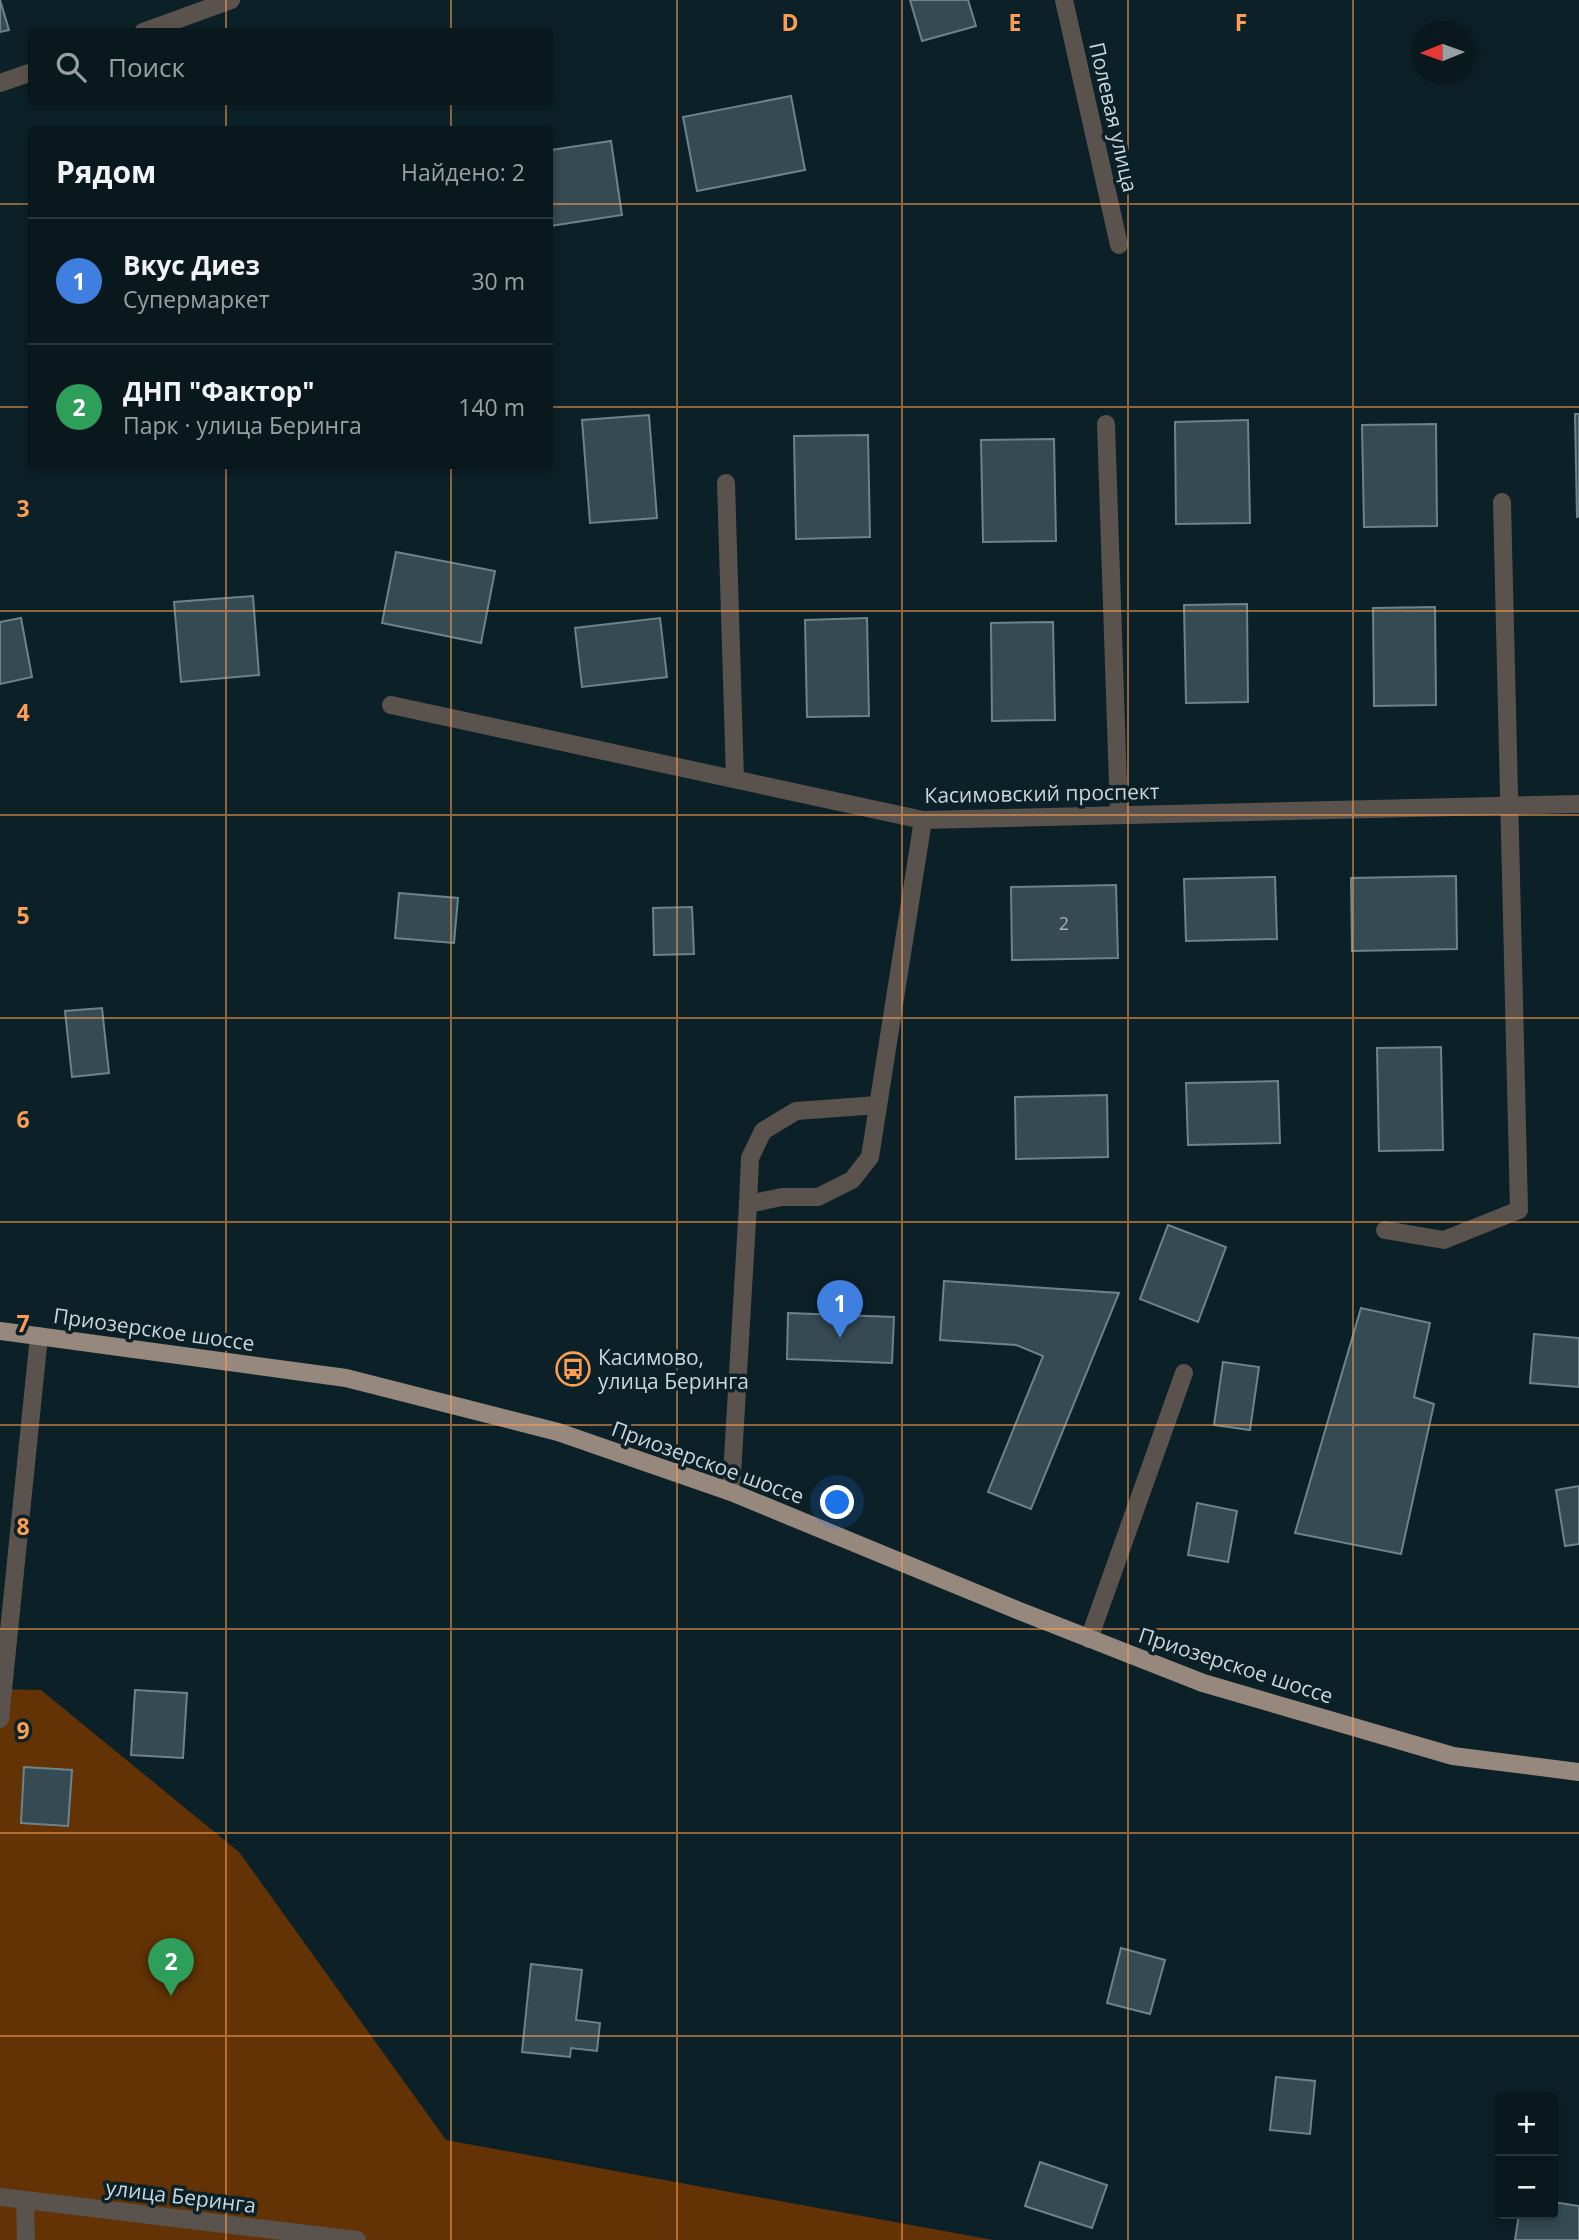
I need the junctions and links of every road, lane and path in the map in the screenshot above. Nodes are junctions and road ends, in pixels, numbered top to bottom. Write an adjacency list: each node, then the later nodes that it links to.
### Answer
1 (231, 0): 3 (street)
2 (1064, 0): 6 (street, Полевая улица)
3 (155, 28)
4 (28, 73): 5 (street)
5 (0, 83)
6 (1119, 245)
7 (1106, 424): 14 (street)
8 (726, 483): 11 (street)
9 (1502, 502): 13 (street)
10 (391, 705): 11 (street, Касимовский проспект)
11 (734, 779): 15 (street, Касимовский проспект)
12 (1579, 804): 13 (street, Касимовский проспект)
13 (1508, 806): 14 (street, Касимовский проспект); 18 (street)
14 (1119, 815): 15 (street, Касимовский проспект)
15 (923, 820): 16 (street)
16 (878, 1105): 17 (street); 17 (street)
17 (748, 1204): 22 (street)
18 (1385, 1230)
19 (0, 1331): 20 (main road, Приозерское шоссе)
20 (39, 1336): 22 (main road, Приозерское шоссе); 24 (street)
21 (1184, 1373): 23 (street)
22 (731, 1492): 23 (main road, Приозерское шоссе)
23 (1089, 1639): 25 (main road, Приозерское шоссе)
24 (0, 1719)
25 (1579, 1772)
26 (0, 2197): 27 (street, улица Беринга)
27 (25, 2201): 28 (street); 29 (street, улица Беринга)
28 (26, 2240)
29 (356, 2240)

